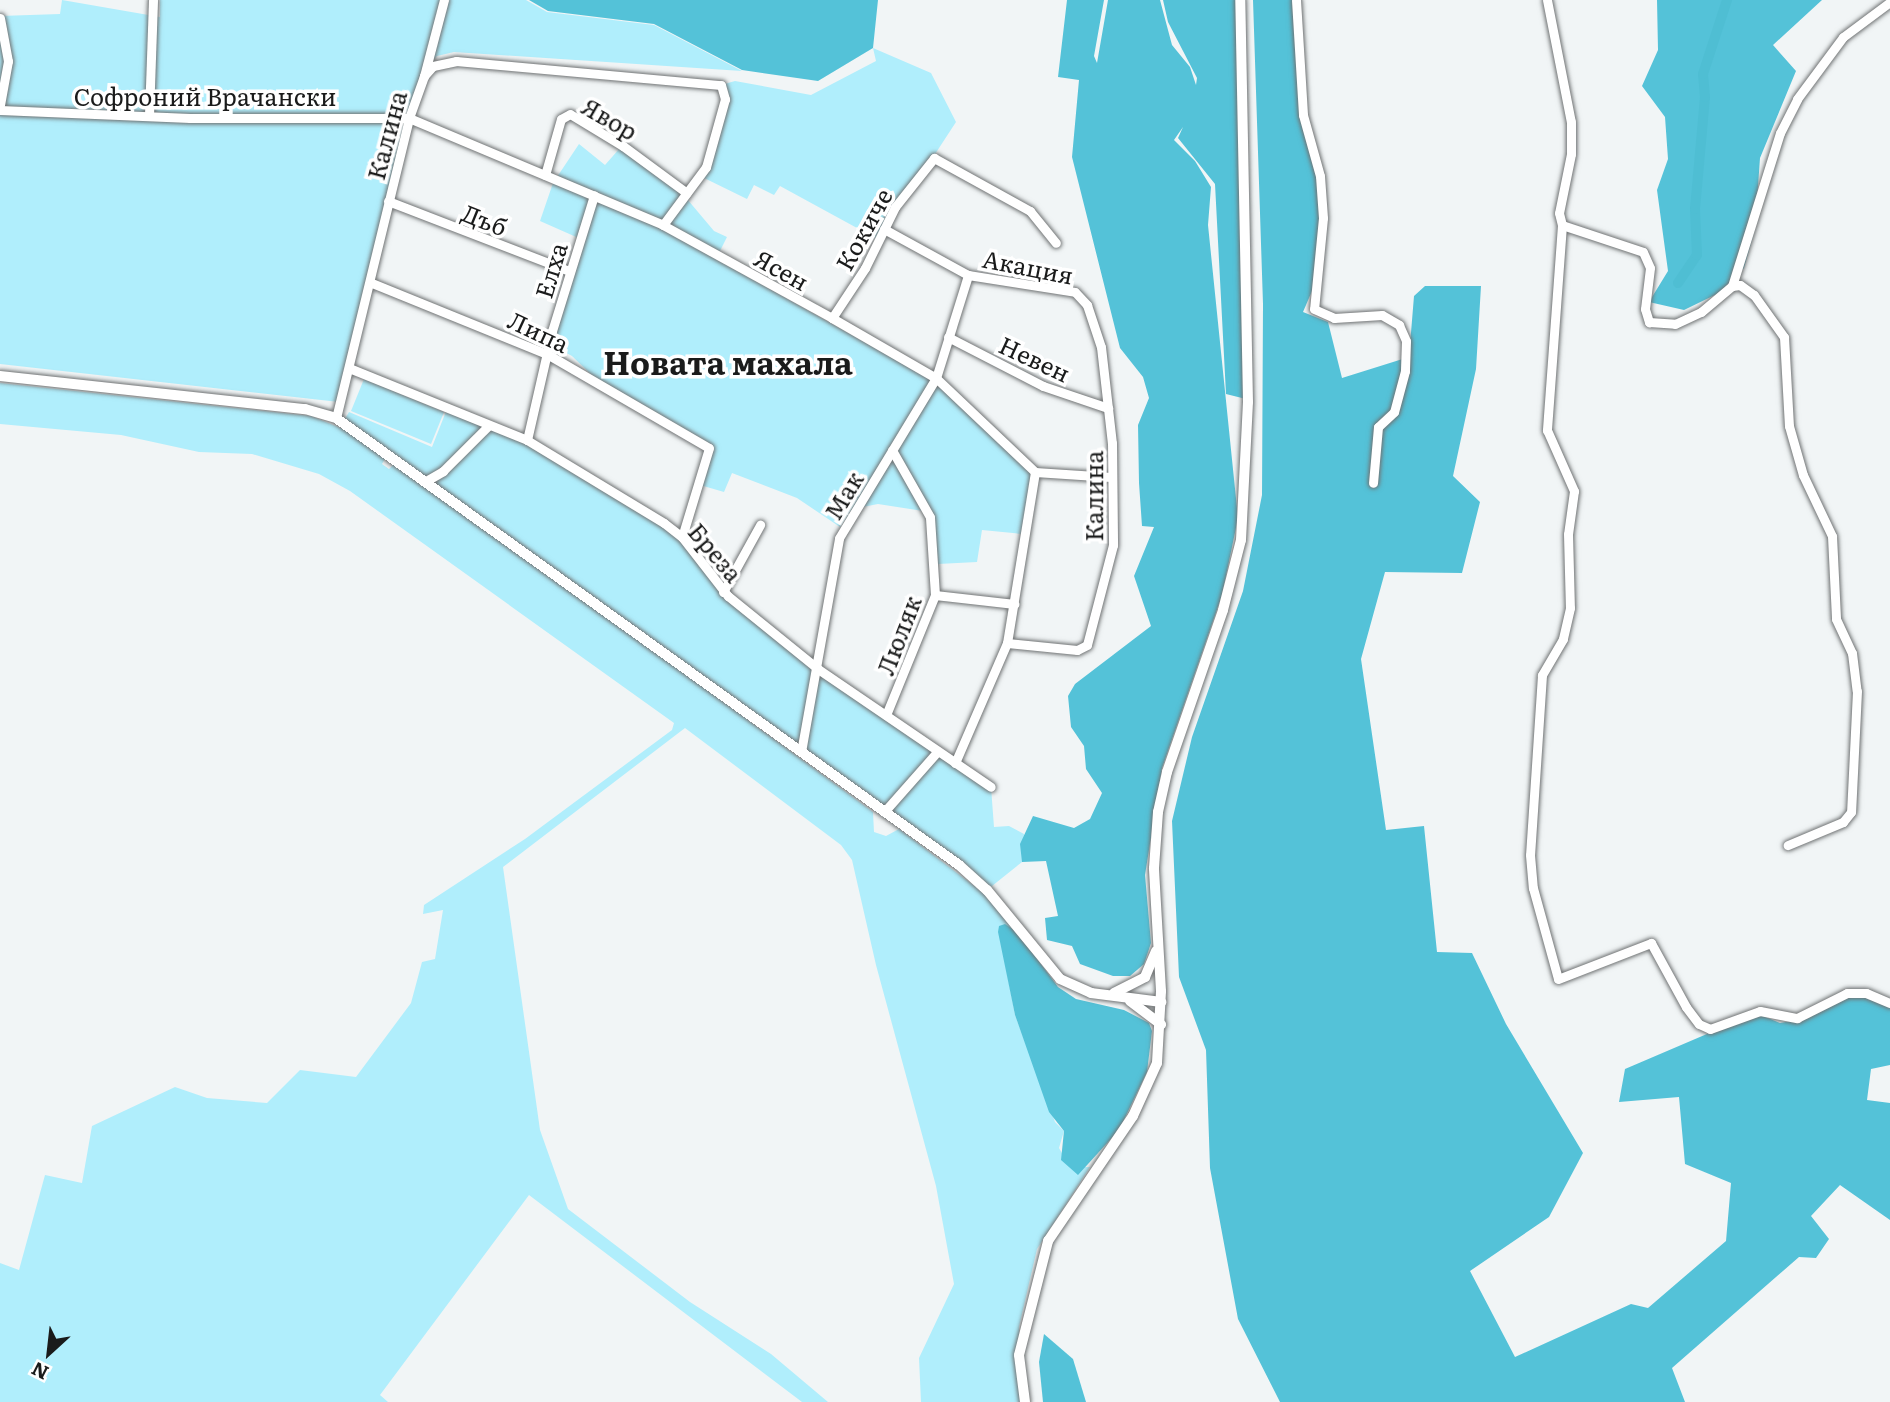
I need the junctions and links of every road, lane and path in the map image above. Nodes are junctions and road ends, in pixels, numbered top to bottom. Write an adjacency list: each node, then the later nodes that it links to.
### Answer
1 (153, 0): 10 (street)
2 (444, 0): 8 (street)
3 (1240, 0): 54 (street)
4 (1296, 0): 39 (street)
5 (1547, 0): 17 (street)
6 (1890, 2): 23 (street)
7 (0, 18): 9 (street)
8 (424, 76): 11 (street, Калина); 13 (street, Калина)
9 (0, 107): 10 (street, Софроний Врачански)
10 (149, 116): 11 (street, Софроний Врачански)
11 (410, 118): 12 (street, Ясен); 15 (street, Калина)
12 (545, 174): 13 (street, Явор); 14 (street, Ясен)
13 (687, 193): 16 (street)
14 (594, 195): 16 (street, Ясен); 20 (street, Елха)
15 (388, 201): 20 (street, Дъб); 22 (street, Калина)
16 (663, 225): 25 (street, Ясен)
17 (1562, 225): 23 (street); 57 (street)
18 (884, 229): 19 (street, Кокиче); 21 (street, Акация); 25 (street, Кокиче)
19 (1056, 243)
20 (569, 271): 27 (street, Елха)
21 (968, 275): 24 (street, Акация); 26 (street, Мак)
22 (372, 283): 27 (street, Липа); 28 (street, Калина)
23 (1731, 286): 53 (street)
24 (1087, 305): 31 (street, Калина)
25 (832, 318): 30 (street, Ясен)
26 (948, 337): 30 (street, Мак); 31 (street, Невен)
27 (547, 354): 34 (street, Елха); 41 (street, Липа)
28 (349, 368): 32 (street, Калина); 33 (street, Бреза)
29 (0, 376): 32 (street)
30 (936, 378): 35 (street, Мак); 36 (street, Ясен)
31 (1108, 408): 37 (street, Калина)
32 (337, 418): 38 (street)
33 (488, 426): 34 (street, Бреза); 38 (street)
34 (527, 440): 41 (street, Бреза)
35 (892, 450): 43 (street, Люляк); 46 (street, Мак)
36 (1035, 472): 37 (street); 44 (street)
37 (1111, 477): 45 (street, Калина)
38 (426, 481): 49 (street)
39 (1373, 483)
40 (760, 525): 42 (street)
41 (682, 537): 42 (street, Бреза)
42 (723, 592): 46 (street, Бреза)
43 (935, 595): 44 (street); 47 (street, Люляк)
44 (1014, 604): 45 (street)
45 (1007, 643): 50 (street)
46 (818, 669): 47 (street, Бреза); 49 (street, Мак)
47 (887, 716): 48 (street, Бреза)
48 (938, 751): 50 (street, Бреза); 52 (street)
49 (801, 752): 52 (street)
50 (955, 763): 51 (street, Бреза)
51 (991, 787)
52 (884, 813): 55 (street)
53 (1788, 845)
54 (1158, 945): 55 (street); 56 (street)
55 (1108, 995): 56 (street); 58 (street)
56 (1161, 1002): 58 (street)
57 (1890, 1003)
58 (1161, 1024): 59 (street)
59 (1025, 1402)

